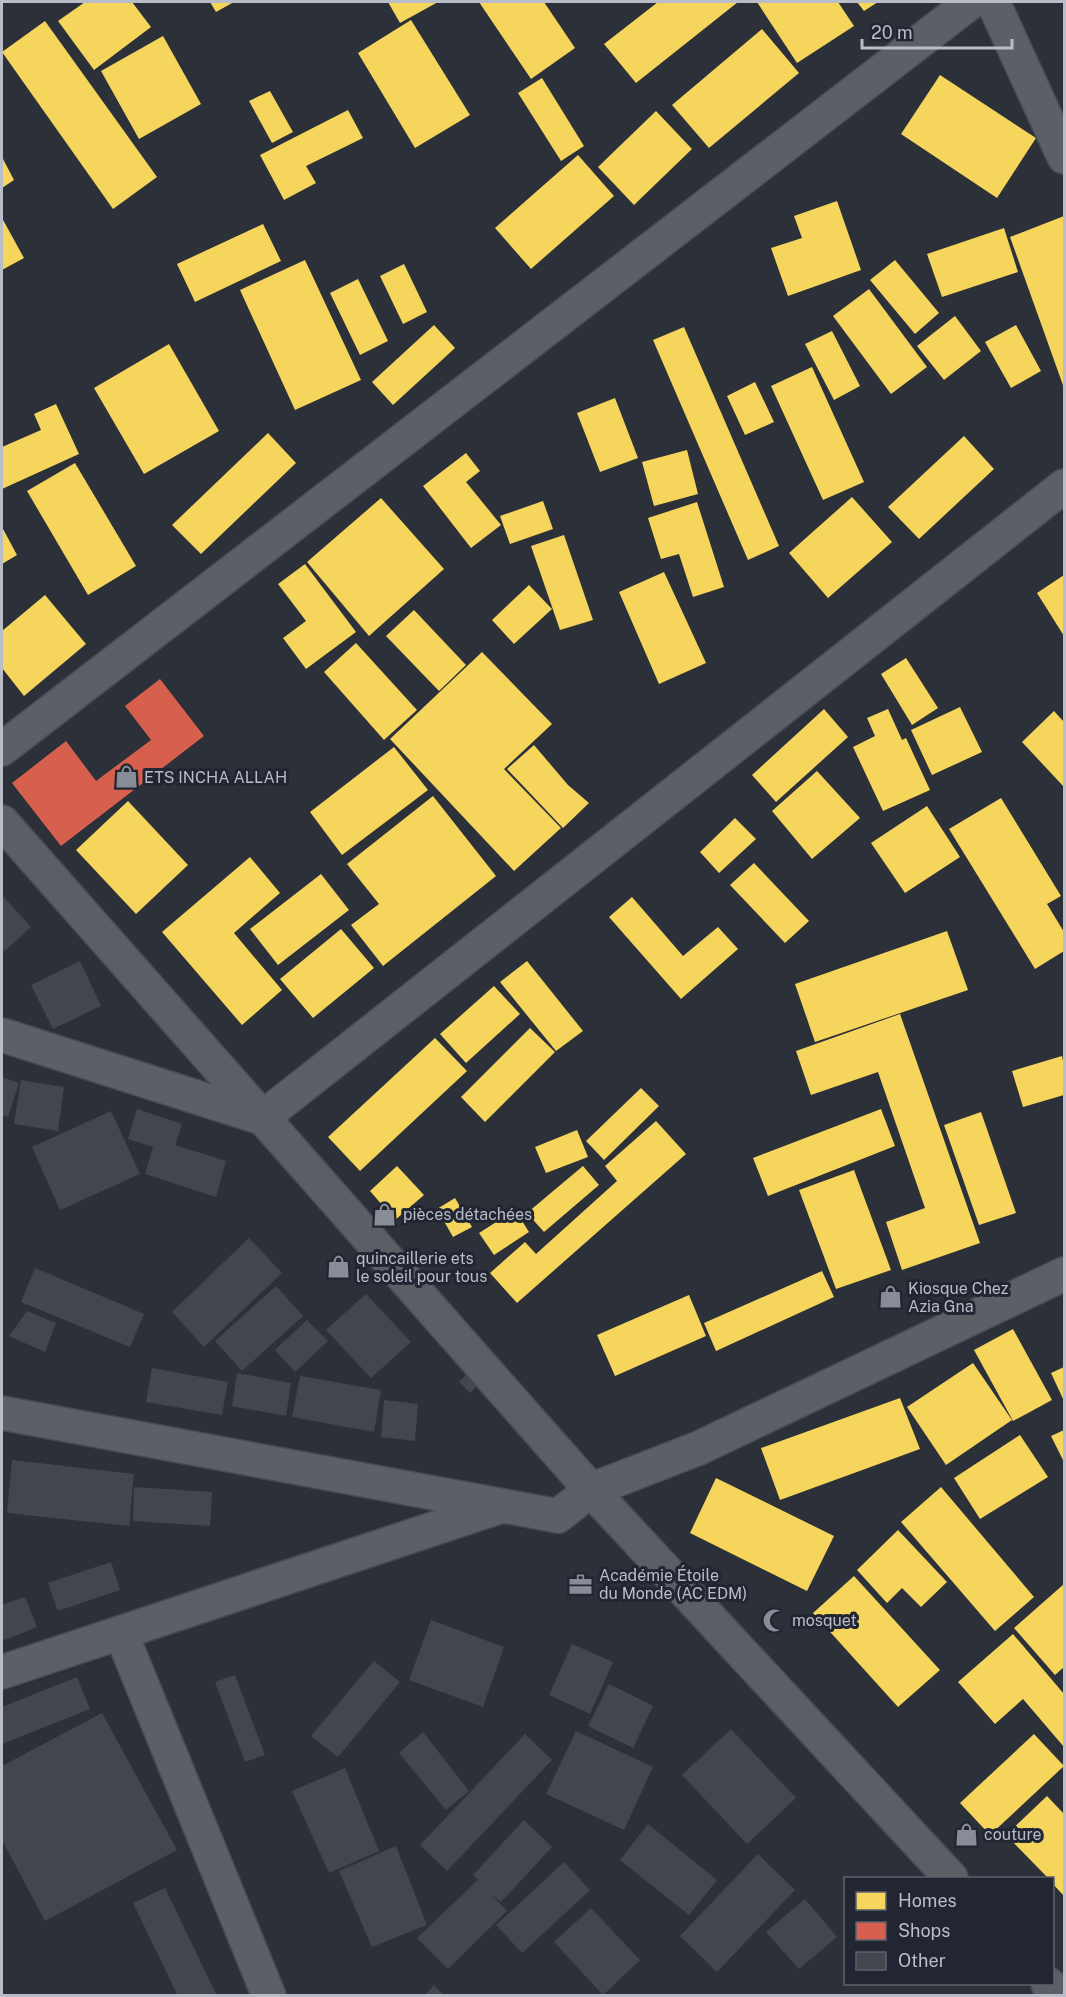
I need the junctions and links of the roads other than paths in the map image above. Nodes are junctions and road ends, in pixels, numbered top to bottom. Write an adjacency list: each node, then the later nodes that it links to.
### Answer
1 (971, 2): 5 (street)
2 (993, 2): 3 (street)
3 (1065, 157)
4 (1065, 486): 8 (street)
5 (2, 749)
6 (2, 822): 8 (main road)
7 (2, 1035): 8 (street)
8 (262, 1118): 11 (main road)
9 (1065, 1274): 11 (street)
10 (2, 1413): 12 (street)
11 (591, 1490): 12 (street); 15 (main road)
12 (501, 1506): 13 (street)
13 (121, 1632): 14 (street); 16 (street)
14 (2, 1672)
15 (950, 1877)
16 (269, 1995)

